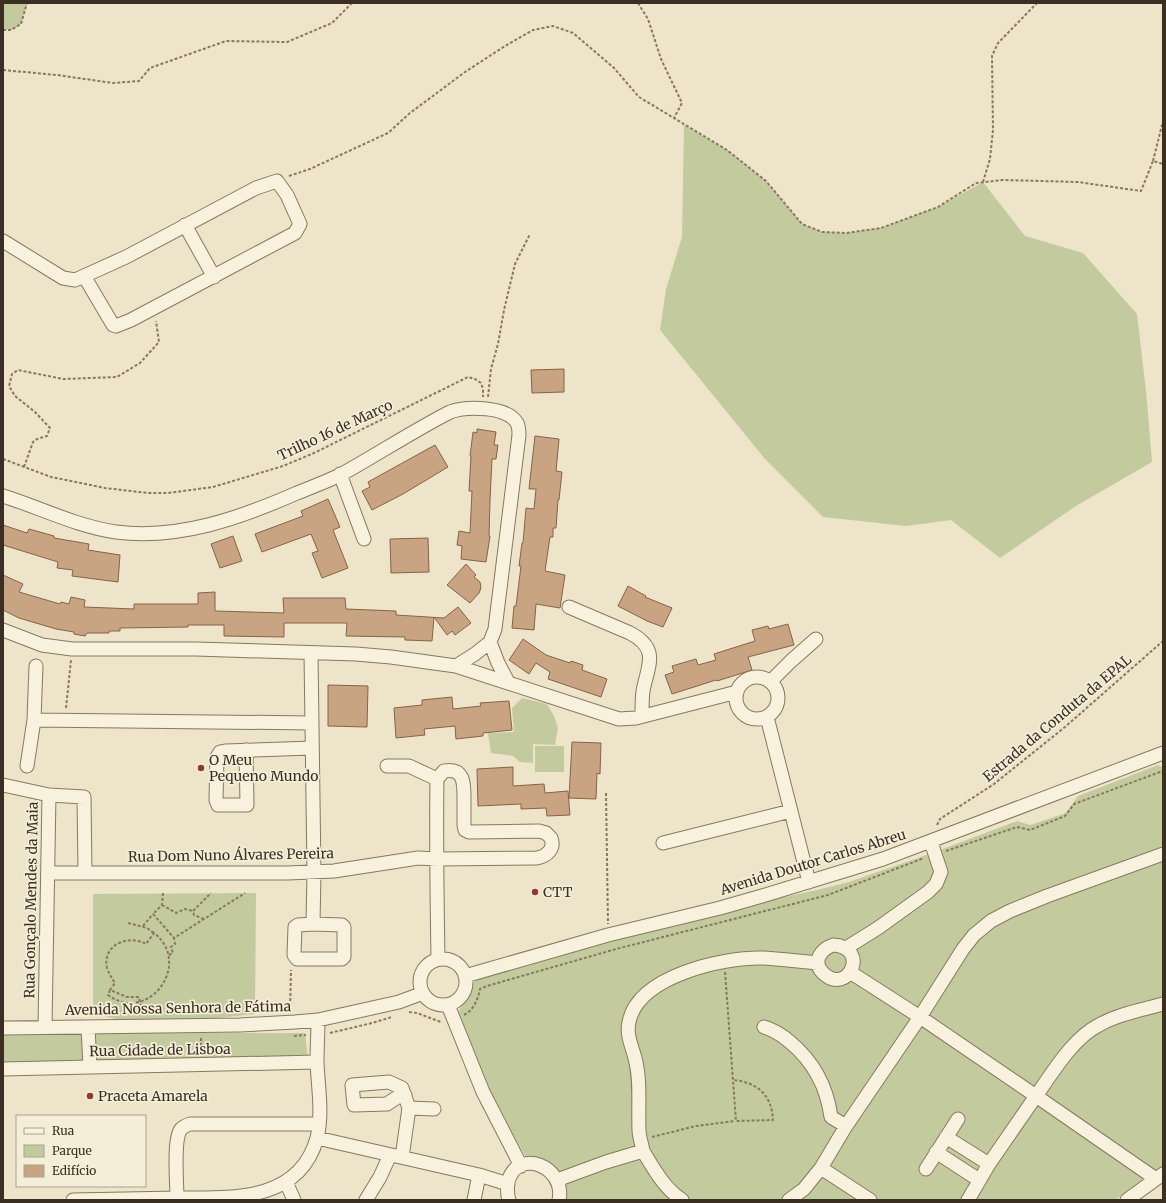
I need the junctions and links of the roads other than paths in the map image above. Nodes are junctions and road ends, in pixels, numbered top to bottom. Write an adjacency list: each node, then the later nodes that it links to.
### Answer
1 (185, 225): 3 (street); 4 (street); 4 (street)
2 (3, 241): 3 (street)
3 (84, 276): 4 (street)
4 (214, 277)
5 (340, 474): 6 (street); 7 (street); 11 (street)
6 (3, 496)
7 (364, 539)
8 (569, 607): 18 (street)
9 (3, 630): 12 (street)
10 (816, 640): 16 (street)
11 (490, 642): 14 (street); 15 (street)
12 (311, 653): 14 (street); 21 (street)
13 (36, 666): 20 (street)
14 (456, 666): 15 (street)
15 (508, 682): 18 (street)
16 (770, 682): 17 (street); 19 (street)
17 (737, 692): 18 (street); 19 (street)
18 (642, 716)
19 (767, 717): 30 (street)
20 (34, 720): 21 (street); 25 (street)
21 (312, 723): 22 (street)
22 (312, 748): 23 (street); 35 (street)
23 (246, 750): 23 (street)
24 (1163, 753): 31 (street, Avenida Doutor Carlos Abreu)
25 (27, 766)
26 (388, 766): 27 (street)
27 (437, 779): 34 (street); 34 (street, Rua Dom Nuno Álvares Pereira)
28 (3, 785): 29 (street, Rua Gonçalo Mendes da Maia)
29 (49, 795): 36 (street, Rua Gonçalo Mendes da Maia); 37 (street)
30 (791, 811): 32 (street); 38 (street)
31 (931, 842): 38 (street, Avenida Doutor Carlos Abreu); 40 (street)
32 (663, 843)
33 (1163, 854): 48 (street)
34 (437, 859): 35 (street, Rua Dom Nuno Álvares Pereira); 41 (street)
35 (314, 872): 37 (street, Rua Dom Nuno Álvares Pereira); 39 (street)
36 (48, 873): 37 (street, Rua Dom Nuno Álvares Pereira); 50 (street, Rua Gonçalo Mendes da Maia)
37 (85, 873)
38 (810, 882): 44 (street, Avenida Doutor Carlos Abreu)
39 (313, 924): 39 (street)
40 (846, 948): 42 (street); 43 (street)
41 (438, 959): 44 (street); 45 (street)
42 (817, 963): 43 (street); 66 (street)
43 (850, 972): 48 (street)
44 (466, 976): 47 (street)
45 (423, 993): 47 (street); 49 (street, Avenida Nossa Senhora de Fátima)
46 (1163, 1004): 58 (street)
47 (448, 1005): 70 (street)
48 (920, 1017): 58 (street); 63 (street)
49 (318, 1020): 51 (street, Avenida Nossa Senhora de Fátima); 54 (street)
50 (45, 1027): 51 (street, Avenida Nossa Senhora de Fátima); 53 (street, Avenida Nossa Senhora de Fátima)
51 (88, 1027): 55 (street)
52 (764, 1027): 63 (street)
53 (3, 1028)
54 (317, 1062): 55 (street, Rua Cidade de Lisboa); 62 (street)
55 (90, 1067): 56 (street, Rua Cidade de Lisboa)
56 (3, 1069)
57 (405, 1095): 59 (street)
58 (1036, 1096): 69 (street); 74 (street)
59 (409, 1108): 60 (street); 68 (street)
60 (434, 1110)
61 (958, 1119): 64 (street)
62 (320, 1124): 65 (street); 79 (street)
63 (846, 1126): 71 (street)
64 (946, 1137): 67 (street); 69 (street)
65 (317, 1138): 68 (street); 77 (street)
66 (642, 1146): 75 (street); 87 (street)
67 (936, 1152): 72 (street); 76 (street)
68 (396, 1156): 73 (street); 83 (street)
69 (989, 1164): 76 (street)
70 (520, 1166): 75 (street); 78 (street)
71 (821, 1168): 88 (street); 89 (street)
72 (926, 1169)
73 (479, 1175): 78 (street); 84 (street)
74 (1160, 1177): 91 (street)
75 (557, 1180): 86 (street)
76 (980, 1180): 90 (street)
77 (286, 1182): 80 (street); 82 (street)
78 (508, 1184): 85 (street)
79 (177, 1198): 80 (street); 81 (street)
80 (237, 1199)
81 (73, 1200)
82 (294, 1200)
83 (366, 1200)
84 (474, 1200)
85 (509, 1200)
86 (559, 1200)
87 (682, 1200)
88 (789, 1200)
89 (870, 1200)
90 (968, 1200)
91 (1127, 1200)

